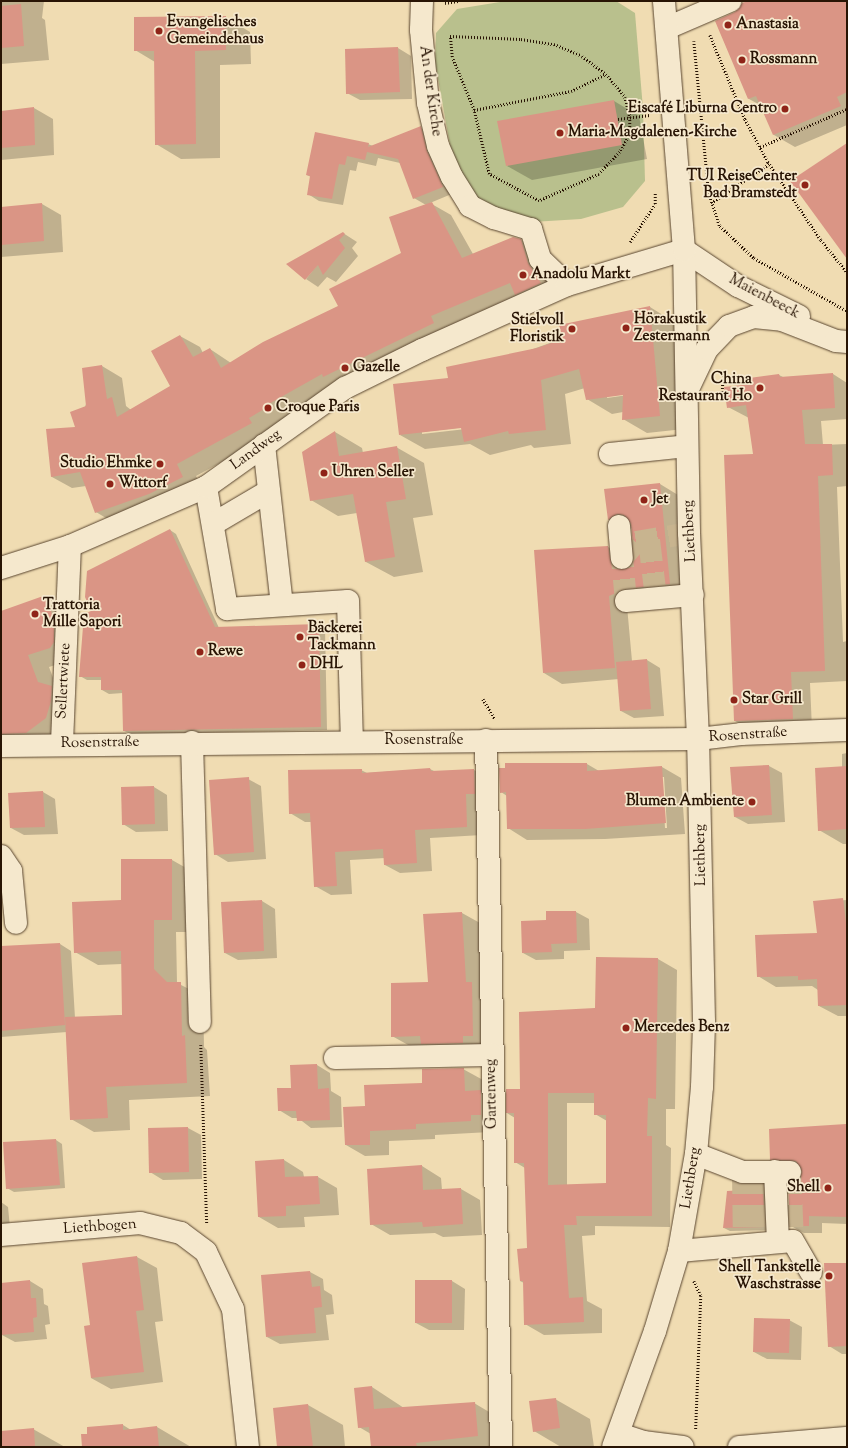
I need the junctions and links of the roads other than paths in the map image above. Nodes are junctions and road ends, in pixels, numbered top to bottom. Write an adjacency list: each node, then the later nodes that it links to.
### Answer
1 (422, 1): 6 (street, An der Kirche)
2 (664, 1): 4 (street, Liethberg)
3 (730, 1): 4 (street)
4 (668, 28): 5 (street, Liethberg)
5 (684, 250): 6 (street, Landweg); 7 (street, Maienbeeck); 9 (street, Liethberg)
6 (567, 286): 10 (street, Landweg)
7 (847, 339)
8 (847, 342): 9 (street)
9 (686, 394): 11 (street, Liethberg)
10 (264, 445): 13 (street, Landweg); 14 (street)
11 (687, 446): 12 (street); 20 (street, Liethberg)
12 (610, 454)
13 (206, 487): 15 (street); 17 (street, Landweg)
14 (269, 491): 15 (street); 22 (street)
15 (213, 524): 22 (street)
16 (619, 526): 18 (street)
17 (70, 546): 19 (street, Landweg); 28 (street, Sellertwiete)
18 (622, 558)
19 (1, 568)
20 (693, 594): 21 (street); 24 (street, Liethberg)
21 (626, 601)
22 (282, 605): 26 (street)
23 (847, 730): 24 (street, Rosenstraße)
24 (698, 739): 25 (street, Rosenstraße); 35 (street, Liethberg)
25 (486, 740): 26 (street, Rosenstraße); 33 (street, Gartenweg)
26 (352, 741): 27 (street, Rosenstraße)
27 (192, 742): 28 (street, Rosenstraße); 32 (street)
28 (62, 743): 29 (street, Rosenstraße)
29 (1, 746)
30 (1, 856): 31 (street)
31 (16, 923)
32 (200, 1022)
33 (492, 1055): 34 (street); 45 (street, Gartenweg)
34 (335, 1058)
35 (696, 1154): 37 (street); 38 (street, Liethberg)
36 (1, 1234): 44 (street, Liethbogen)
37 (778, 1242): 38 (street); 39 (street)
38 (679, 1251): 42 (street, Liethberg)
39 (812, 1272)
40 (847, 1438): 43 (street)
41 (689, 1439): 42 (street)
42 (616, 1440)
43 (775, 1446): 46 (street)
44 (248, 1447)
45 (501, 1447)
46 (739, 1447)

